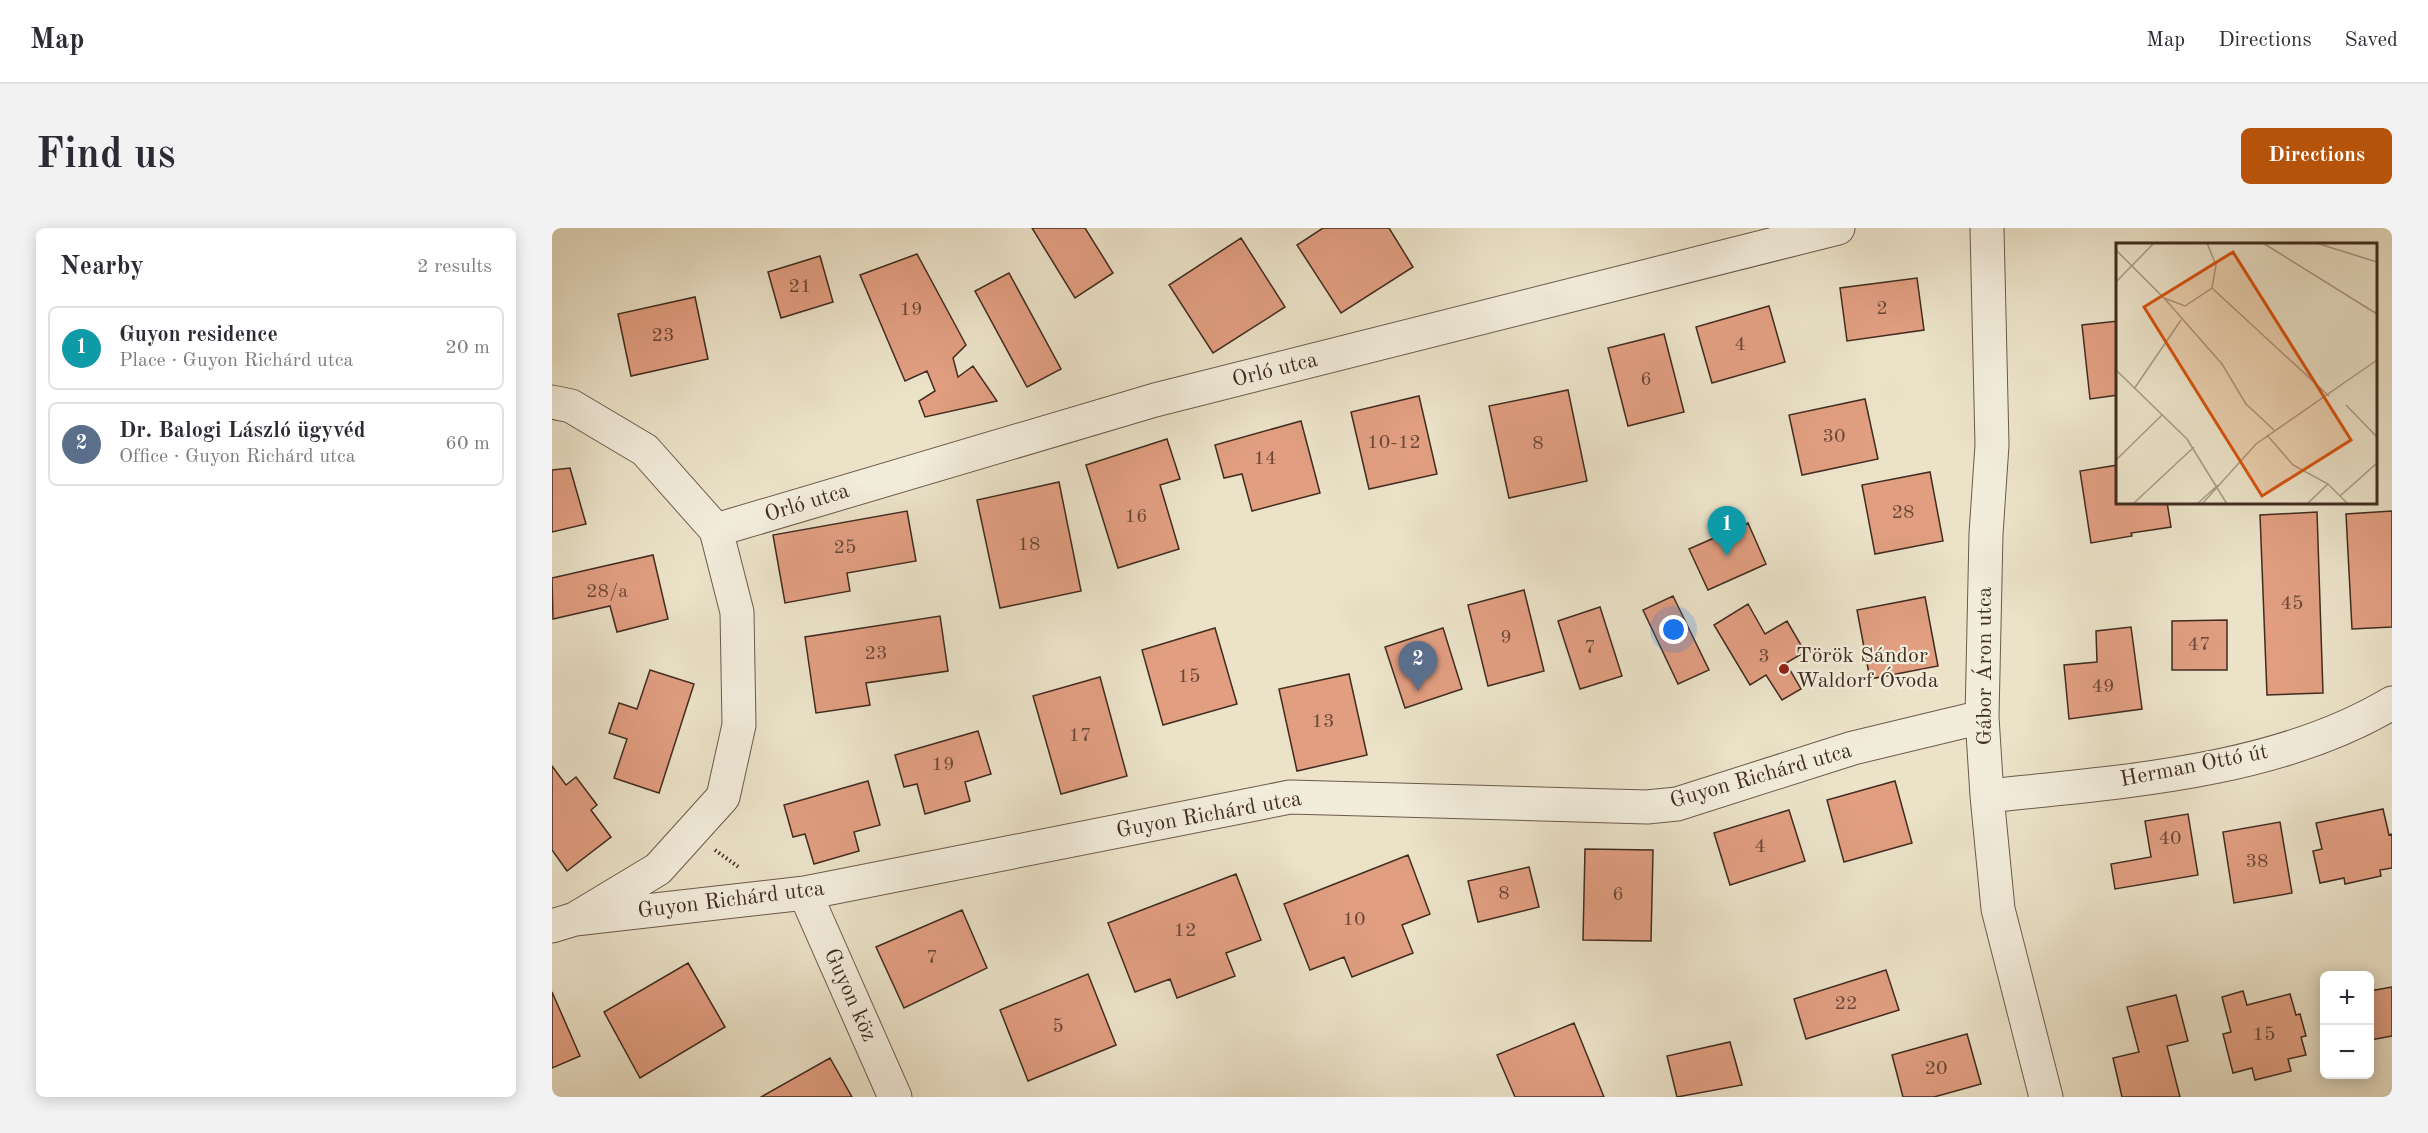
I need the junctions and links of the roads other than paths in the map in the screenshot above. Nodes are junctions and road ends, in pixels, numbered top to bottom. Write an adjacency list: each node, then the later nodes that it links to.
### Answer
1 (1838, 228): 4 (street, Orló utca)
2 (1987, 228): 6 (street, Gábor Áron utca)
3 (552, 402): 4 (street)
4 (716, 530): 9 (street)
5 (2392, 703): 7 (street, Herman Ottó út)
6 (1982, 717): 7 (street, Gábor Áron utca); 8 (street, Guyon Richárd utca)
7 (1987, 795): 11 (street, Gábor Áron utca)
8 (793, 895): 9 (street, Guyon Richárd utca); 10 (street, Guyon köz)
9 (564, 922)
10 (895, 1097)
11 (2046, 1097)

